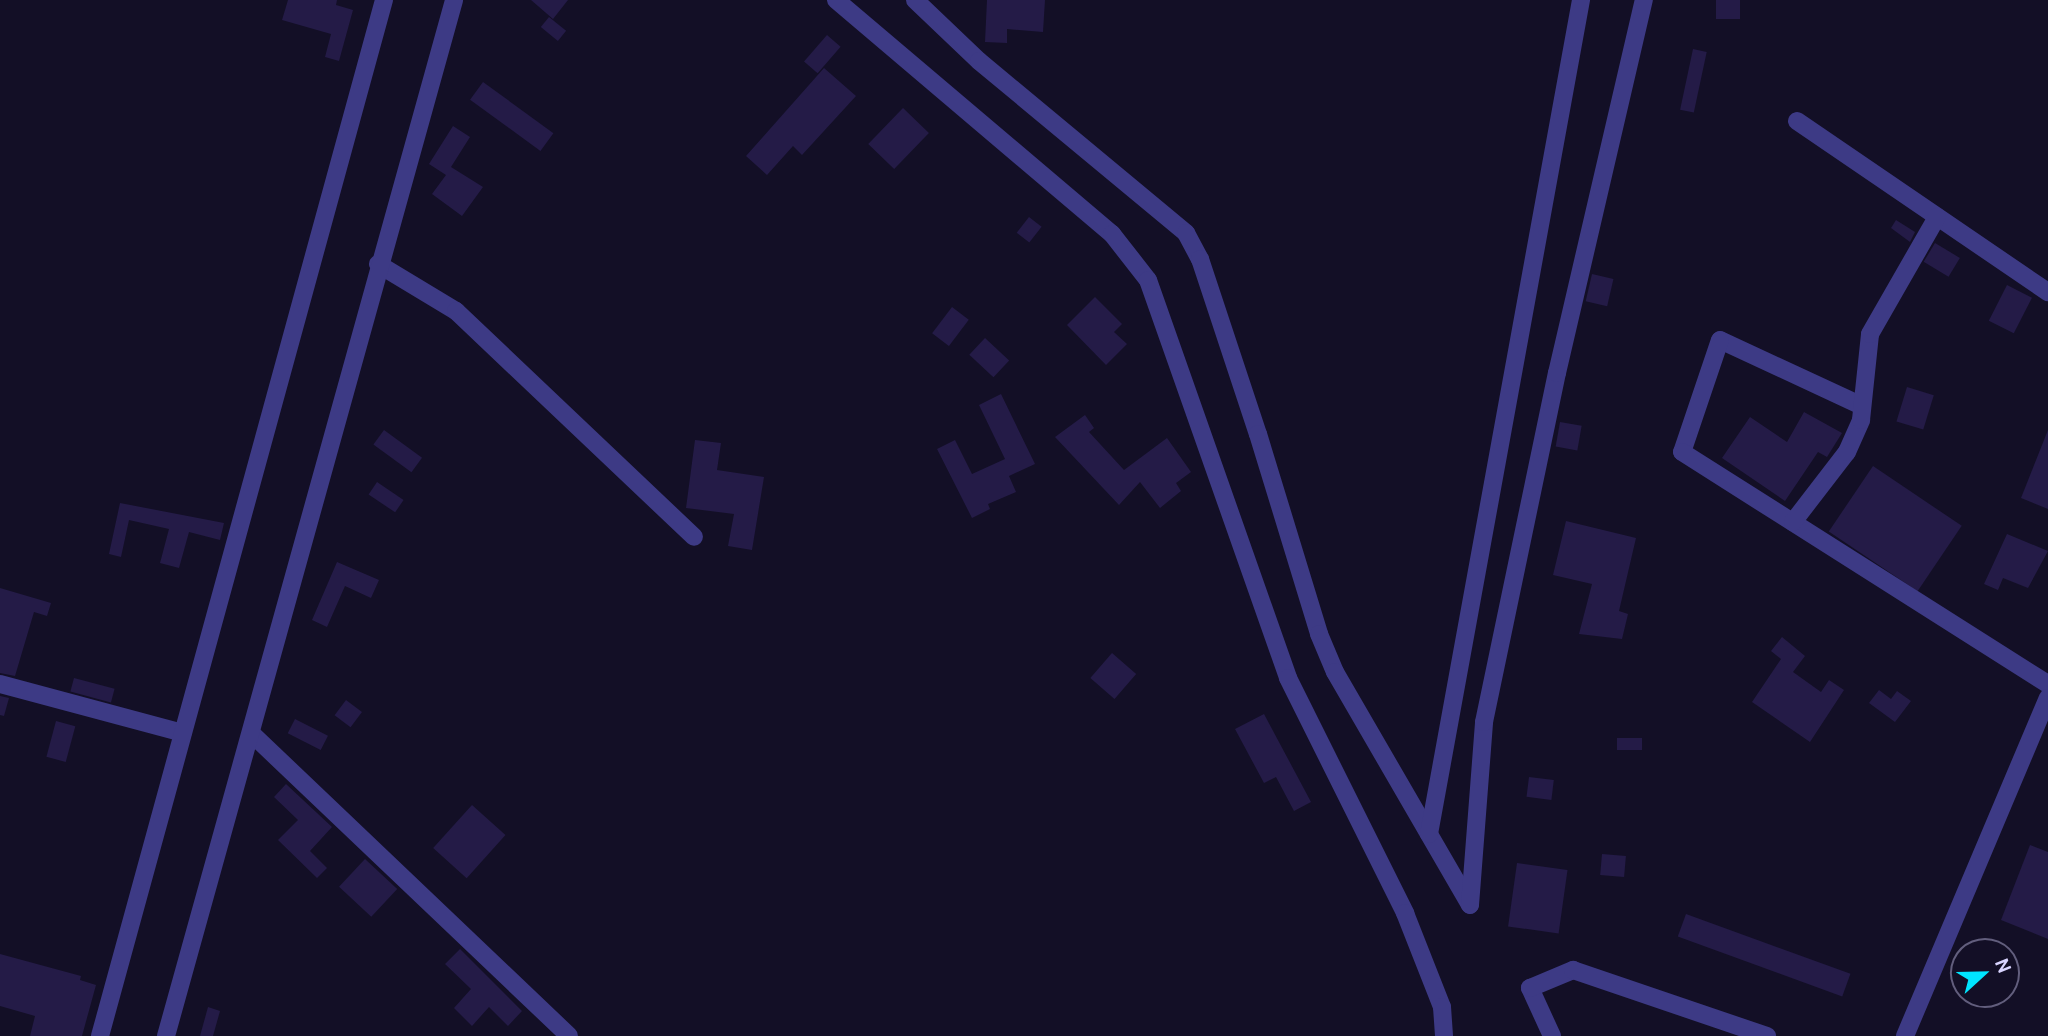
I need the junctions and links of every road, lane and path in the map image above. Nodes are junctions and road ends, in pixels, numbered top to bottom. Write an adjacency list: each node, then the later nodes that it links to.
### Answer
1 (384, 0): 17 (street)
2 (454, 0): 9 (street)
3 (836, 0): 23 (street)
4 (915, 0): 19 (street)
5 (1581, 0): 19 (street)
6 (1644, 0): 19 (street)
7 (1797, 121): 8 (street)
8 (1937, 217): 10 (street); 11 (street)
9 (377, 264): 13 (street); 18 (street)
10 (2048, 292)
11 (1860, 405): 12 (street); 12 (street)
12 (1793, 522): 15 (street)
13 (694, 537)
14 (0, 684): 17 (street)
15 (2048, 684)
16 (2048, 698): 26 (street)
17 (183, 733): 20 (street)
18 (251, 733): 21 (street); 22 (street)
19 (1429, 834)
20 (100, 1036)
21 (166, 1036)
22 (569, 1036)
23 (1444, 1036)
24 (1552, 1036): 25 (street)
25 (1767, 1036)
26 (1905, 1036)

